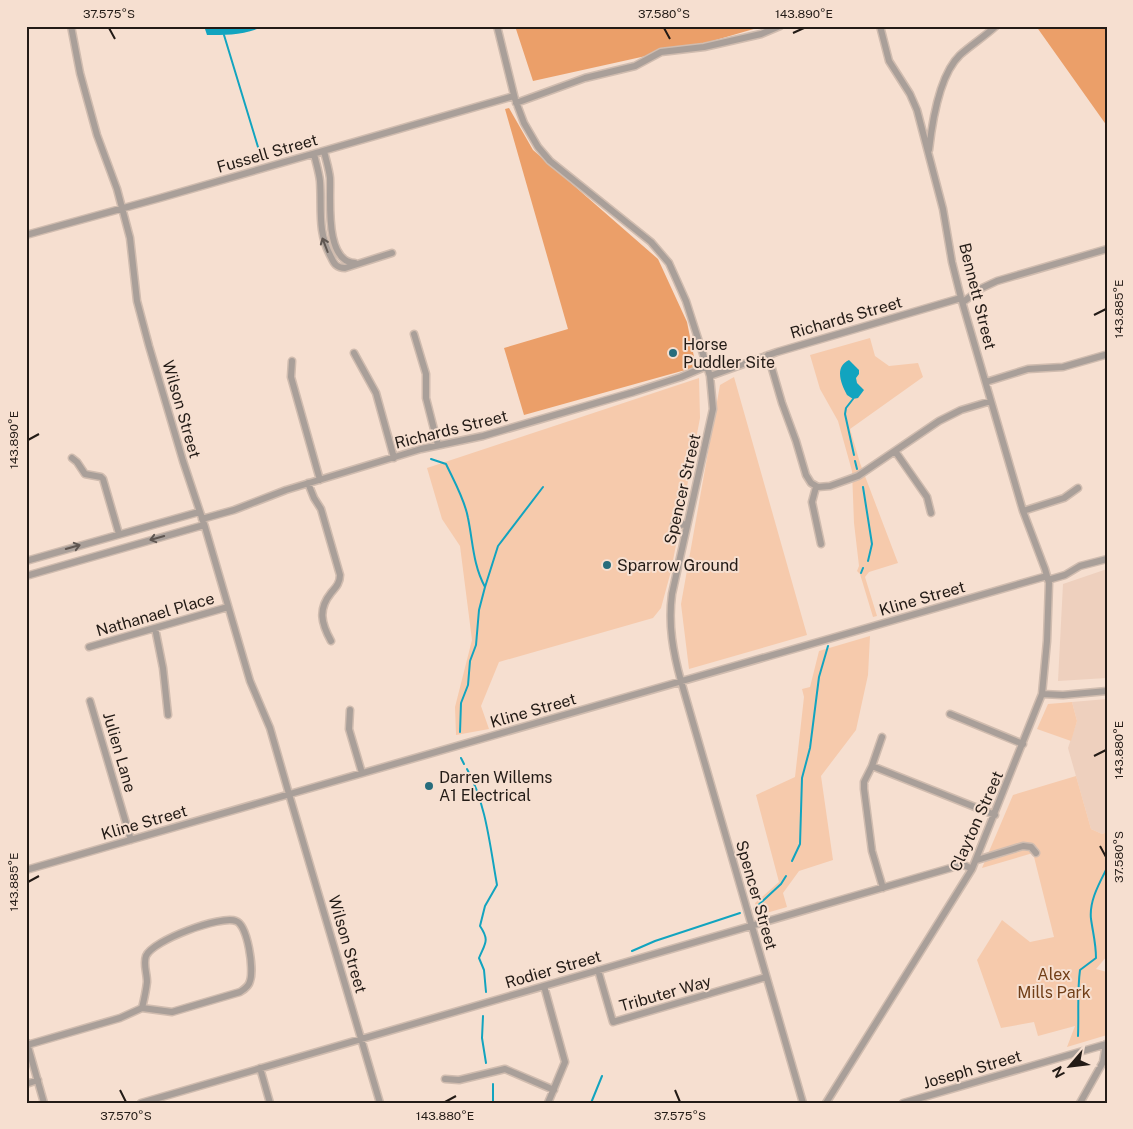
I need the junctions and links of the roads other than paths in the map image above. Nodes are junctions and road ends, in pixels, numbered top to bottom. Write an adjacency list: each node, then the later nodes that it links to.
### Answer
1 (70, 26): 10 (street, Wilson Street)
2 (497, 26): 6 (street, Spencer Street)
3 (780, 26): 6 (street, Fussell Street)
4 (880, 26): 8 (street, Bennett Street)
5 (996, 26): 8 (street)
6 (515, 99): 7 (street, Fussell Street); 21 (street, Spencer Street)
7 (324, 151): 9 (street, Fussell Street); 14 (street)
8 (928, 153): 15 (street, Bennett Street)
9 (314, 154): 10 (street, Fussell Street); 14 (street, one-way to 9)
10 (122, 208): 11 (street, Fussell Street); 34 (street, Wilson Street)
11 (26, 235)
12 (1107, 249): 15 (street, Richards Street)
13 (392, 253): 14 (street)
14 (359, 262)
15 (962, 300): 18 (street, Richards Street); 23 (street, Bennett Street)
16 (414, 334): 25 (street)
17 (354, 353): 28 (street)
18 (768, 355): 22 (street, Richards Street); 31 (street)
19 (1105, 355): 23 (street)
20 (292, 361): 29 (street)
21 (707, 366): 22 (street, Spencer Street); 25 (street, Richards Street)
22 (710, 376): 37 (street, Spencer Street)
23 (986, 382): 24 (street, Bennett Street)
24 (991, 401): 26 (street); 33 (street, Bennett Street)
25 (438, 445): 28 (street, Richards Street)
26 (895, 451): 31 (street); 35 (street)
27 (72, 458): 39 (street)
28 (394, 458): 29 (street, Richards Street)
29 (320, 480): 30 (street, Richards Street)
30 (308, 483): 36 (street, Richards Street); 47 (street)
31 (816, 487): 40 (street)
32 (1078, 488): 33 (street)
33 (1023, 510): 44 (street, Bennett Street)
34 (199, 512): 36 (street, Wilson Street); 39 (street)
35 (931, 513)
36 (203, 522): 43 (street, Richards Street, one-way to 43); 45 (street, Wilson Street)
37 (687, 524): 38 (street); 49 (street, Spencer Street)
38 (674, 525)
39 (119, 534): 42 (street, one-way to 39)
40 (822, 544)
41 (1107, 559): 44 (street, Kline Street)
42 (26, 561)
43 (26, 576)
44 (1048, 578): 49 (street, Kline Street); 51 (street, Clayton Street)
45 (228, 607): 46 (street, Nathanael Place); 60 (street, Wilson Street)
46 (155, 628): 48 (street, Nathanael Place); 55 (street)
47 (331, 641)
48 (89, 647)
49 (680, 681): 59 (street, Kline Street); 68 (street, Spencer Street)
50 (1107, 691): 51 (street)
51 (1042, 694): 57 (street, Clayton Street)
52 (90, 701): 62 (street, Julien Lane)
53 (350, 710): 59 (street)
54 (950, 714): 57 (street)
55 (168, 715)
56 (882, 738): 58 (street)
57 (1023, 744): 61 (street, Clayton Street)
58 (872, 766): 61 (street); 67 (street)
59 (362, 773): 60 (street, Kline Street)
60 (289, 794): 62 (street, Kline Street); 73 (street, Wilson Street)
61 (995, 815): 64 (street, Clayton Street)
62 (131, 840): 66 (street, Kline Street)
63 (1036, 853): 64 (street)
64 (977, 860): 65 (street, Clayton Street)
65 (972, 869): 67 (street, Rodier Street); 87 (street, Clayton Street)
66 (26, 870)
67 (883, 888): 68 (street, Rodier Street)
68 (751, 926): 69 (street, Rodier Street); 70 (street, Spencer Street)
69 (598, 970): 70 (street, Tributer Way); 71 (street, Rodier Street)
70 (766, 977): 86 (street, Spencer Street)
71 (544, 986): 73 (street, Rodier Street); 80 (street)
72 (142, 1008): 72 (street); 74 (street)
73 (361, 1039): 76 (street, Rodier Street); 84 (street, Wilson Street)
74 (27, 1043): 78 (street)
75 (1107, 1044): 88 (street, Joseph Street); 89 (street)
76 (260, 1068): 82 (street, Rodier Street); 83 (street)
77 (445, 1079): 80 (street)
78 (38, 1080): 79 (street); 81 (street)
79 (26, 1084)
80 (554, 1090): 85 (street)
81 (44, 1103)
82 (141, 1103)
83 (270, 1103)
84 (380, 1103)
85 (548, 1103)
86 (803, 1103)
87 (826, 1103)
88 (902, 1103)
89 (1080, 1103)

